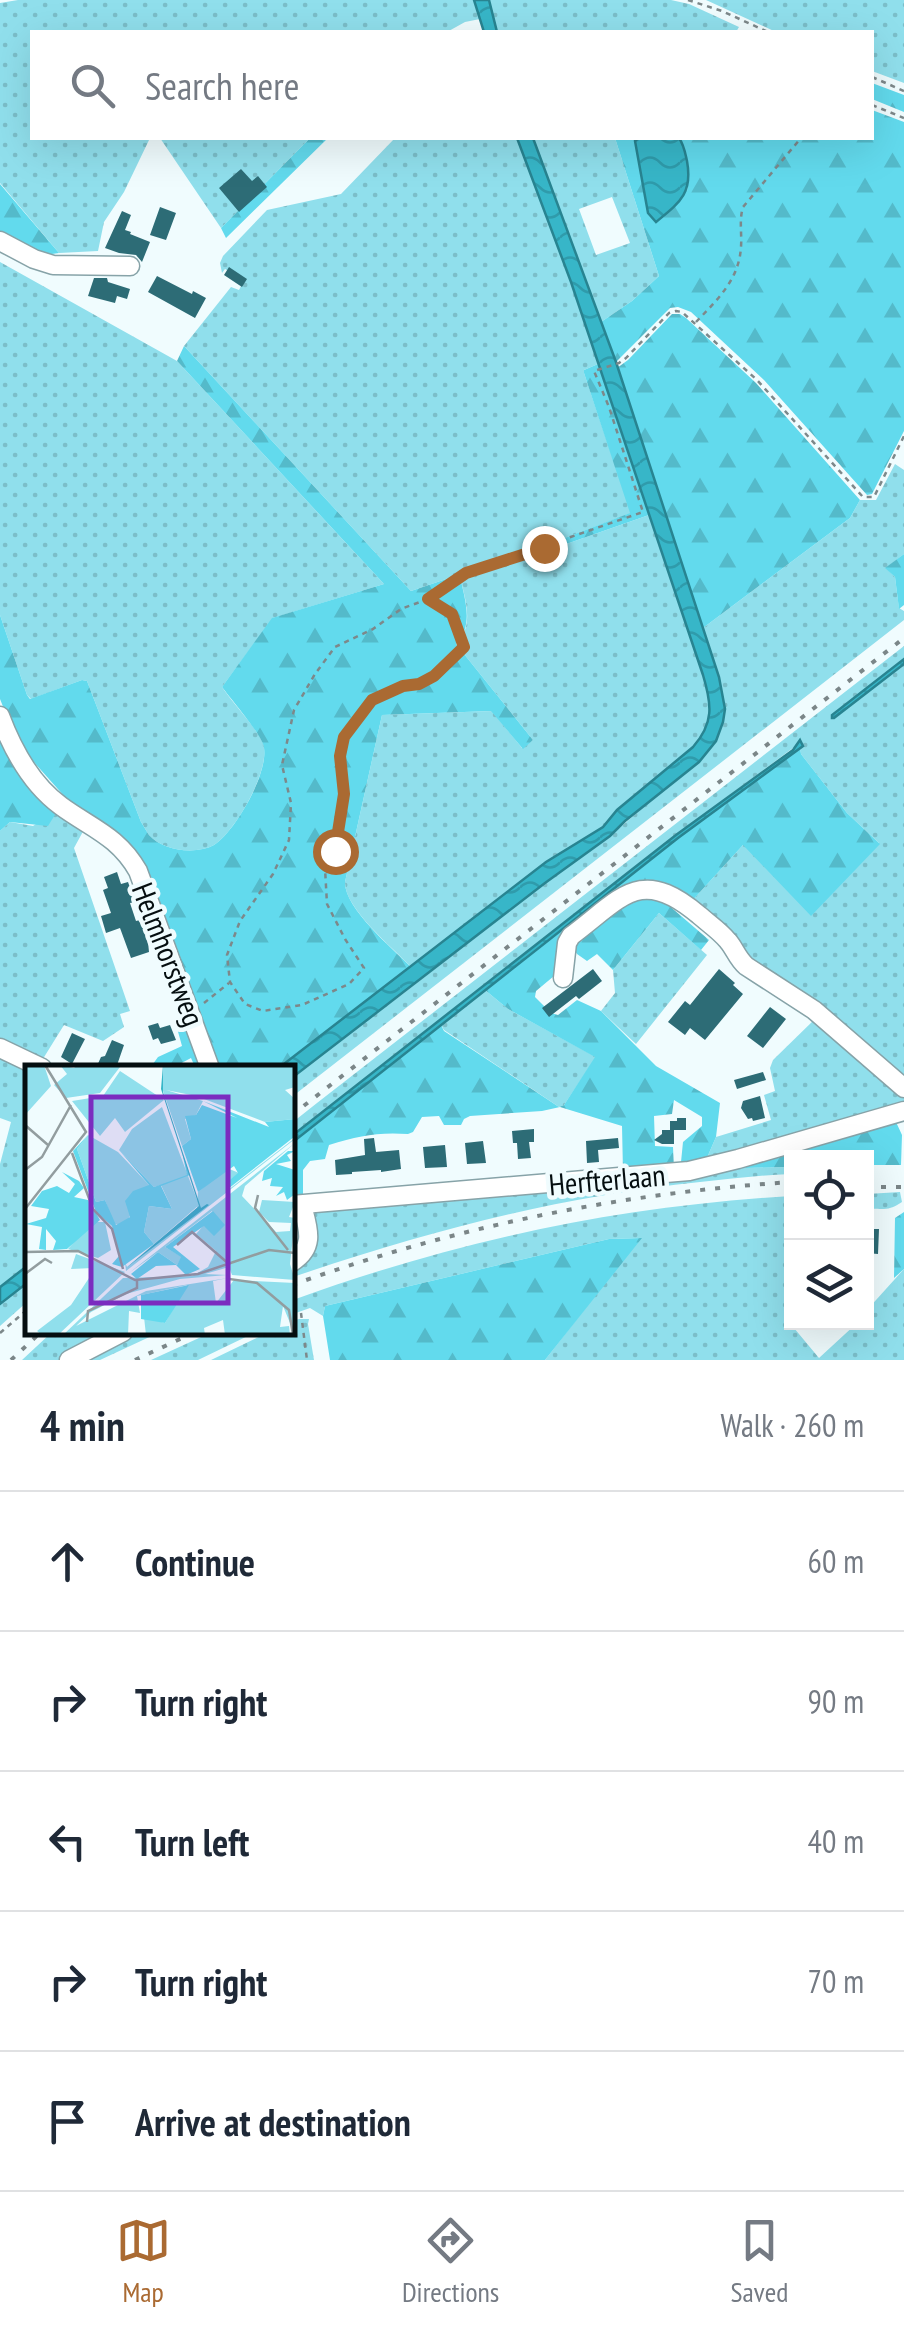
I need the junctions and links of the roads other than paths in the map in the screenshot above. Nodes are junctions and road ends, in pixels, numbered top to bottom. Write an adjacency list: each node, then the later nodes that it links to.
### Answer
1 (0, 241): 2 (street)
2 (130, 266)
3 (0, 716): 7 (street, Helmhorstweg)
4 (562, 978): 8 (street)
5 (0, 1048): 6 (street)
6 (36, 1065)
7 (209, 1065)
8 (904, 1088)
9 (903, 1119): 10 (street, Herfterlaan)
10 (297, 1206): 11 (street, Herfterlaan)
11 (295, 1260)
12 (117, 1335): 13 (street)
13 (69, 1360)

